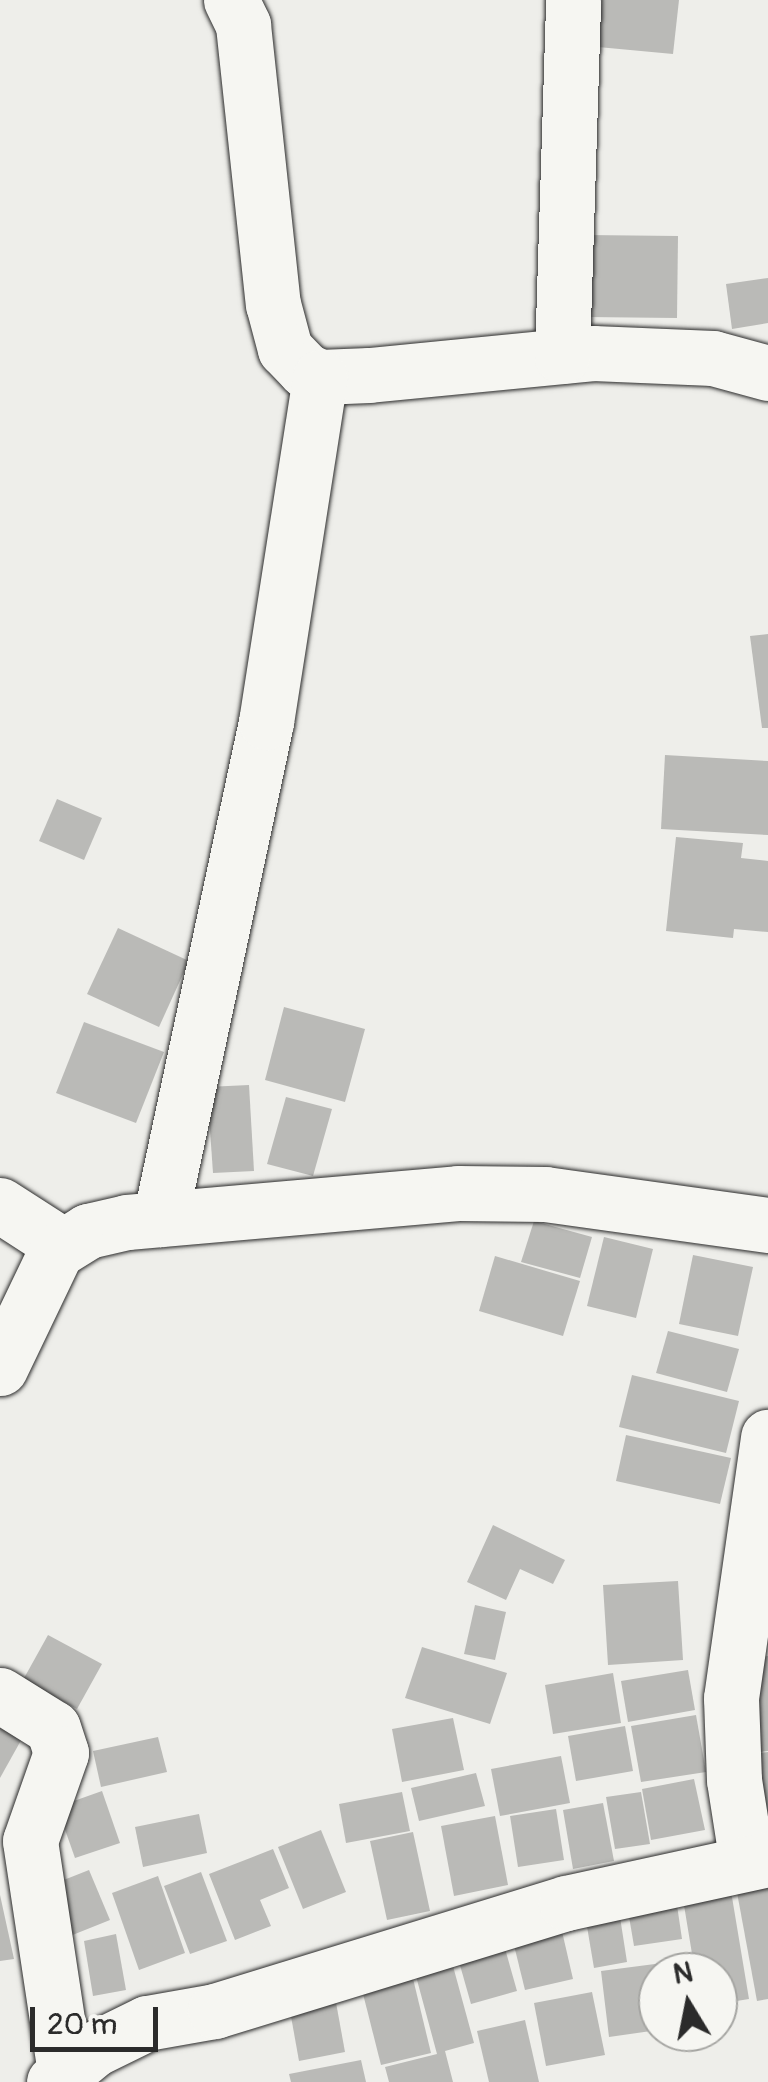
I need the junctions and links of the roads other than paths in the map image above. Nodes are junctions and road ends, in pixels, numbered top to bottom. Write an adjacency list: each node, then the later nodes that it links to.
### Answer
1 (231, 0): 5 (street)
2 (572, 0): 3 (street)
3 (562, 356): 4 (street); 5 (street)
4 (768, 373)
5 (320, 377): 7 (street)
6 (0, 1205): 9 (street)
7 (160, 1219): 8 (street); 9 (street)
8 (768, 1225)
9 (62, 1245): 10 (street)
10 (0, 1368)
11 (768, 1437): 13 (street)
12 (0, 1695): 14 (street)
13 (758, 1861): 14 (street)
14 (59, 2077)

